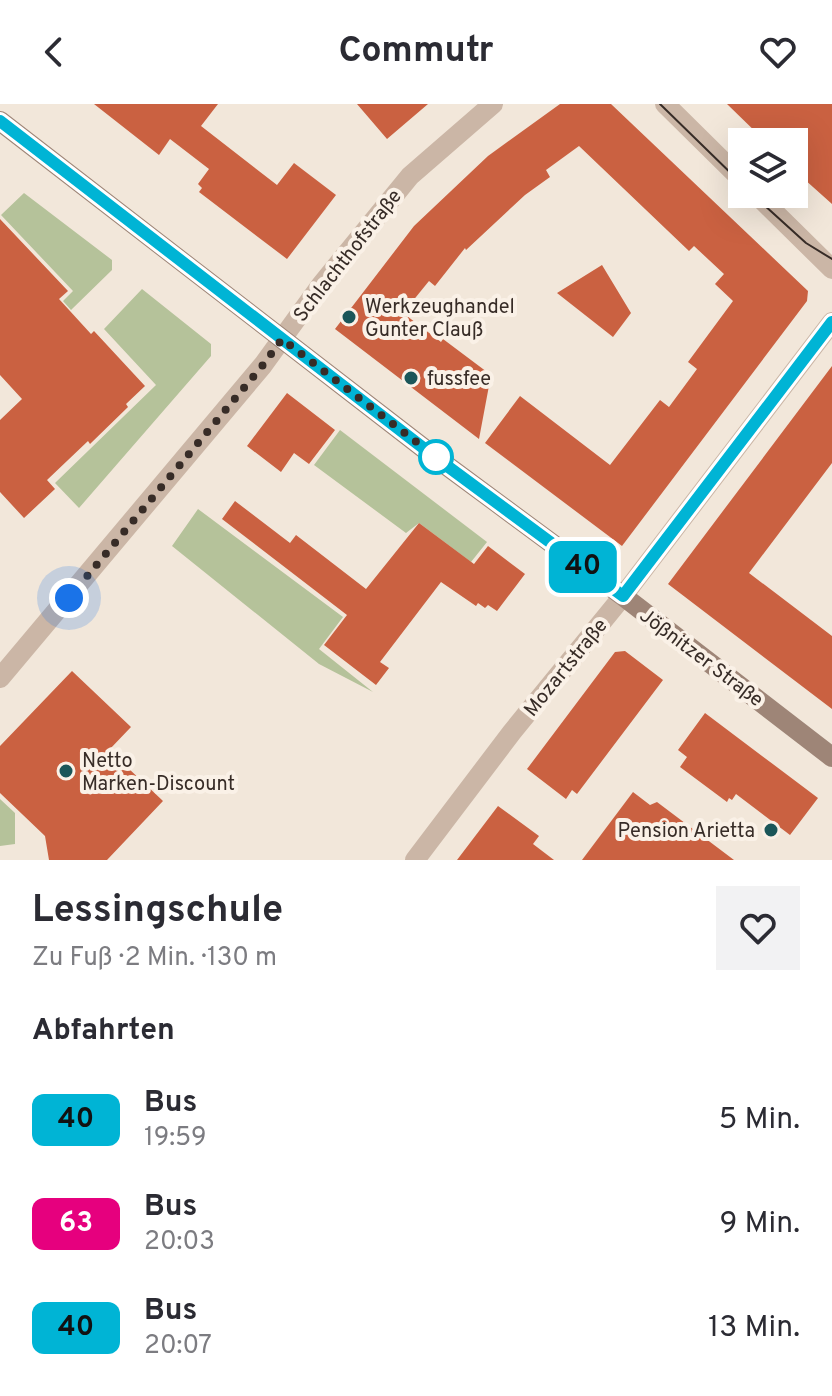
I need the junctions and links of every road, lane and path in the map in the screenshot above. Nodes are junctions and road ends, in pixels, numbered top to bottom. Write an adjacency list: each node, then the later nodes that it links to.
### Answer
1 (493, 104): 8 (street, Schlachthofstraße)
2 (665, 104): 4 (street)
3 (0, 121): 8 (street, Jößnitzer Straße)
4 (728, 166)
5 (770, 208): 6 (street)
6 (832, 269)
7 (832, 322): 9 (street, Mozartstraße)
8 (282, 339): 9 (street, Jößnitzer Straße); 10 (street, Schlachthofstraße)
9 (623, 596): 11 (street, Jößnitzer Straße); 12 (street, Mozartstraße)
10 (0, 678)
11 (832, 757)
12 (415, 860)

